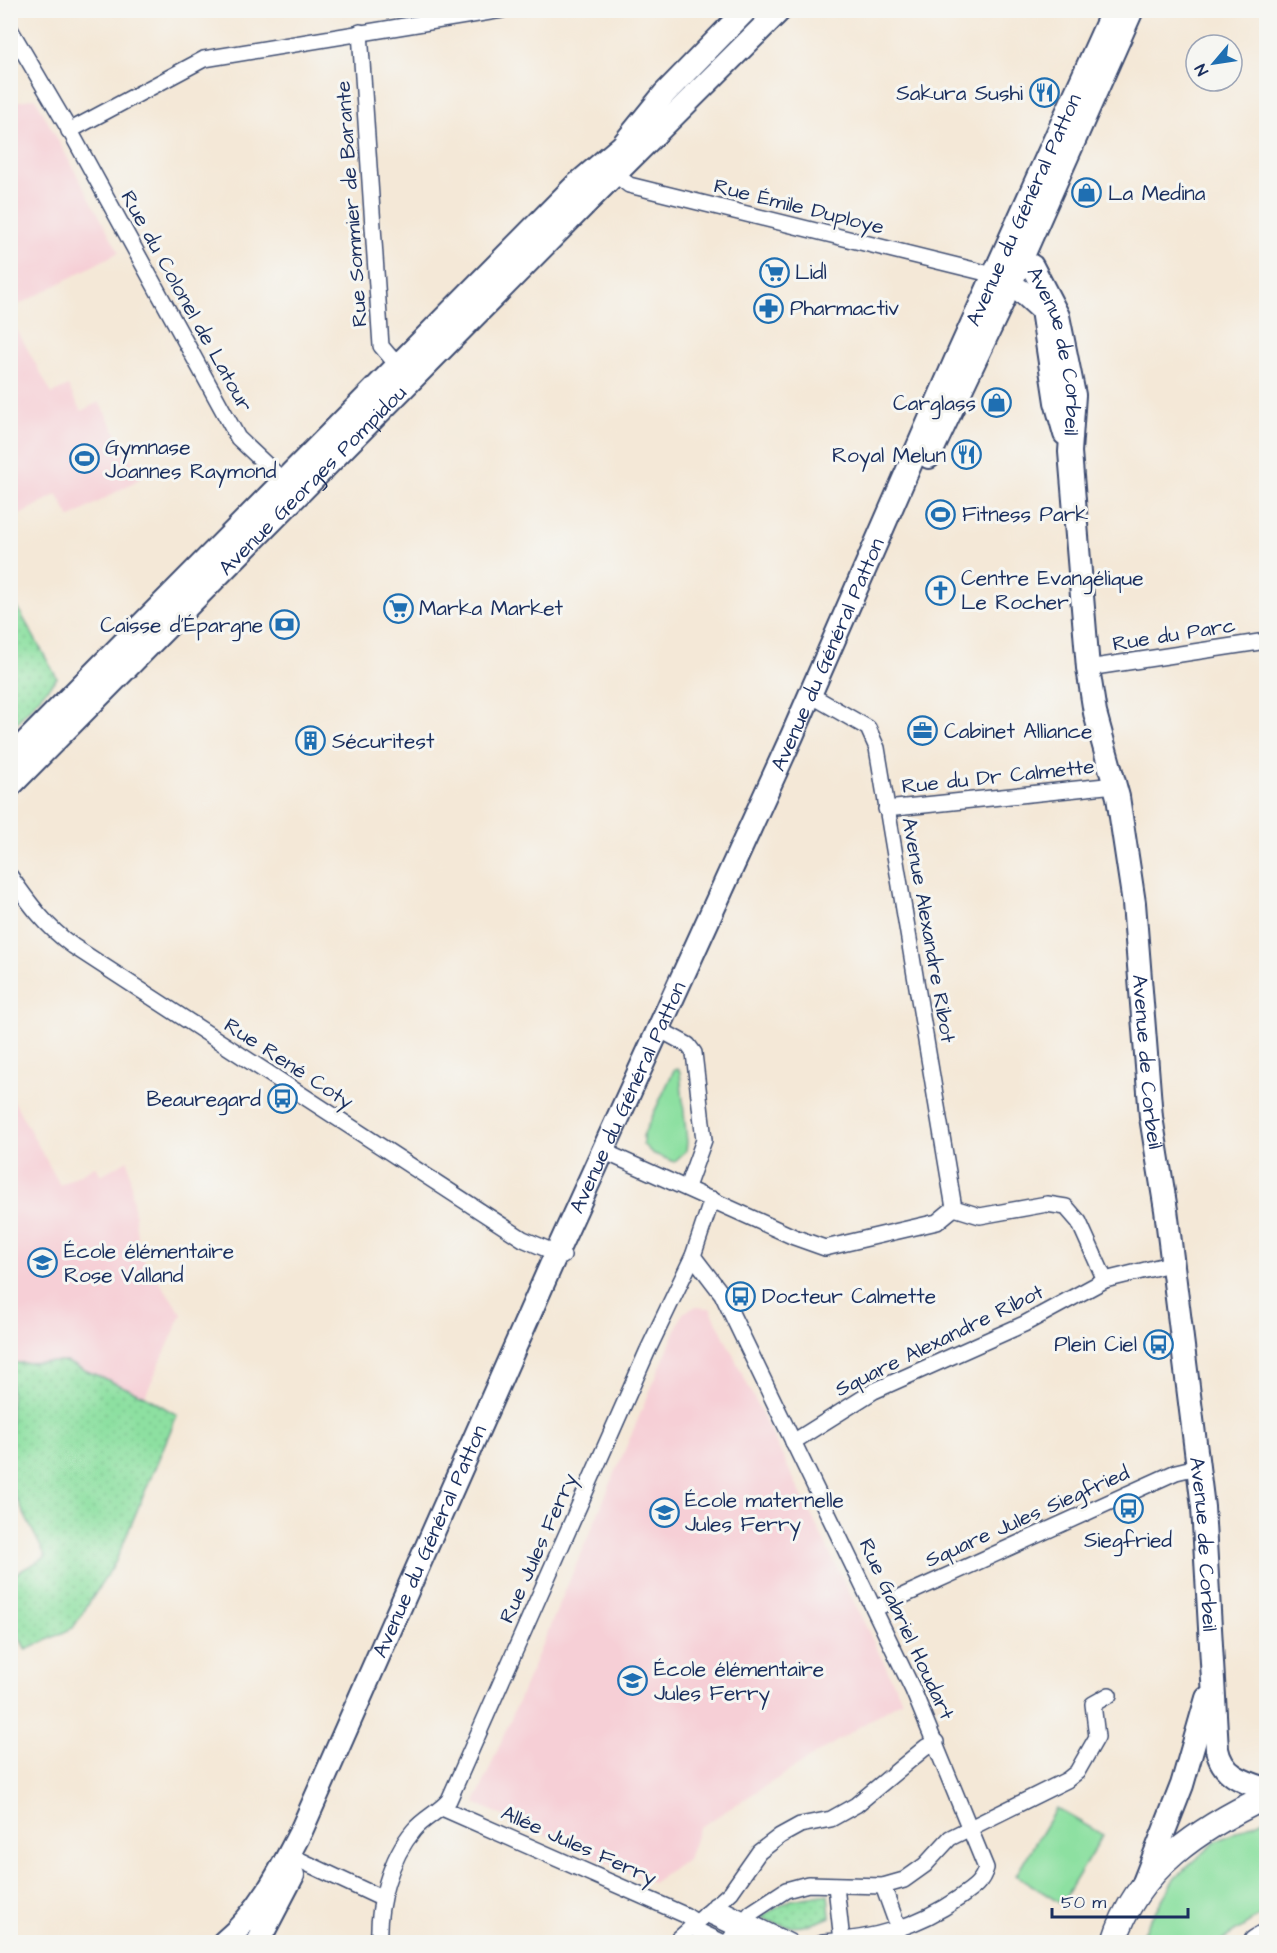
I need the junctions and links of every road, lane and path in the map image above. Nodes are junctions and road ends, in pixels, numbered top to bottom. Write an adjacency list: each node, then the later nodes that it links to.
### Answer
1 (502, 10): 7 (street)
2 (746, 10): 9 (main road)
3 (780, 10): 9 (main road)
4 (1113, 10): 11 (main road, Avenue du Général Patton)
5 (1132, 10): 10 (main road, Avenue du Général Patton)
6 (11, 32): 8 (street, Rue du Colonel de Latour)
7 (360, 32): 8 (street); 12 (street, Rue Sommier de Barante)
8 (69, 131): 14 (street, Rue du Colonel de Latour)
9 (608, 168): 11 (street, Rue Émile Duploye); 12 (main road, Avenue Georges Pompidou)
10 (1021, 261): 11 (main road, Avenue du Général Patton); 13 (main road, Avenue de Corbeil)
11 (1002, 281): 13 (main road, Avenue de Corbeil); 17 (main road, Avenue du Général Patton)
12 (404, 374): 14 (main road, Avenue Georges Pompidou)
13 (1070, 452): 16 (main road, Avenue de Corbeil)
14 (290, 488): 18 (main road, Avenue Georges Pompidou); 20 (main road, Avenue Georges Pompidou)
15 (1266, 641): 16 (street, Rue du Parc)
16 (1088, 668): 19 (main road, Avenue de Corbeil)
17 (813, 696): 21 (street, Avenue Alexandre Ribot); 23 (main road, Avenue du Général Patton); 24 (main road, Avenue du Général Patton)
18 (10, 758)
19 (1115, 784): 21 (street, Rue du Dr Calmette); 30 (main road, Avenue de Corbeil)
20 (10, 786)
21 (886, 809): 27 (street, Avenue Alexandre Ribot)
22 (10, 876): 28 (street, Rue René Coty)
23 (666, 1033): 24 (main road, Avenue du Général Patton); 25 (street)
24 (607, 1153): 25 (street); 28 (main road, Avenue du Général Patton)
25 (687, 1187): 26 (street)
26 (712, 1199): 27 (street); 29 (street, Rue Jules Ferry)
27 (954, 1208): 31 (street)
28 (561, 1256): 42 (main road, Avenue du Général Patton)
29 (693, 1256): 32 (street, Rue Gabriel Houdart); 40 (street, Rue Jules Ferry)
30 (1170, 1264): 31 (street, Square Alexandre Ribot); 33 (main road, Avenue de Corbeil)
31 (1105, 1280): 32 (street, Square Alexandre Ribot)
32 (793, 1442): 34 (street, Rue Gabriel Houdart)
33 (1197, 1467): 34 (street, Square Jules Siegfried); 35 (main road, Avenue de Corbeil)
34 (876, 1608): 37 (street, Rue Gabriel Houdart)
35 (1213, 1673): 38 (main road, Avenue de Corbeil); 45 (main road, Avenue de Corbeil)
36 (1109, 1695): 41 (street)
37 (936, 1742): 41 (street, Rue Gabriel Houdart); 47 (street)
38 (1266, 1789)
39 (1266, 1797): 45 (main road)
40 (442, 1808): 46 (street, Rue Jules Ferry); 47 (street, Allée Jules Ferry)
41 (969, 1829): 44 (street); 48 (street, Rue Gabriel Houdart)
42 (294, 1858): 46 (street); 53 (main road, Avenue du Général Patton); 54 (main road, Avenue du Général Patton)
43 (836, 1886): 44 (street); 49 (street); 52 (street)
44 (883, 1886): 48 (street)
45 (1142, 1887): 51 (main road)
46 (381, 1898): 55 (street)
47 (695, 1927): 49 (street); 56 (street)
48 (899, 1930): 52 (street)
49 (736, 1931): 57 (street); 58 (street)
50 (1266, 1936): 60 (main road)
51 (1113, 1940)
52 (842, 1941): 59 (street)
53 (224, 1942)
54 (258, 1942)
55 (379, 1942)
56 (722, 1942)
57 (766, 1942)
58 (790, 1942)
59 (823, 1942)
60 (1256, 1942)

